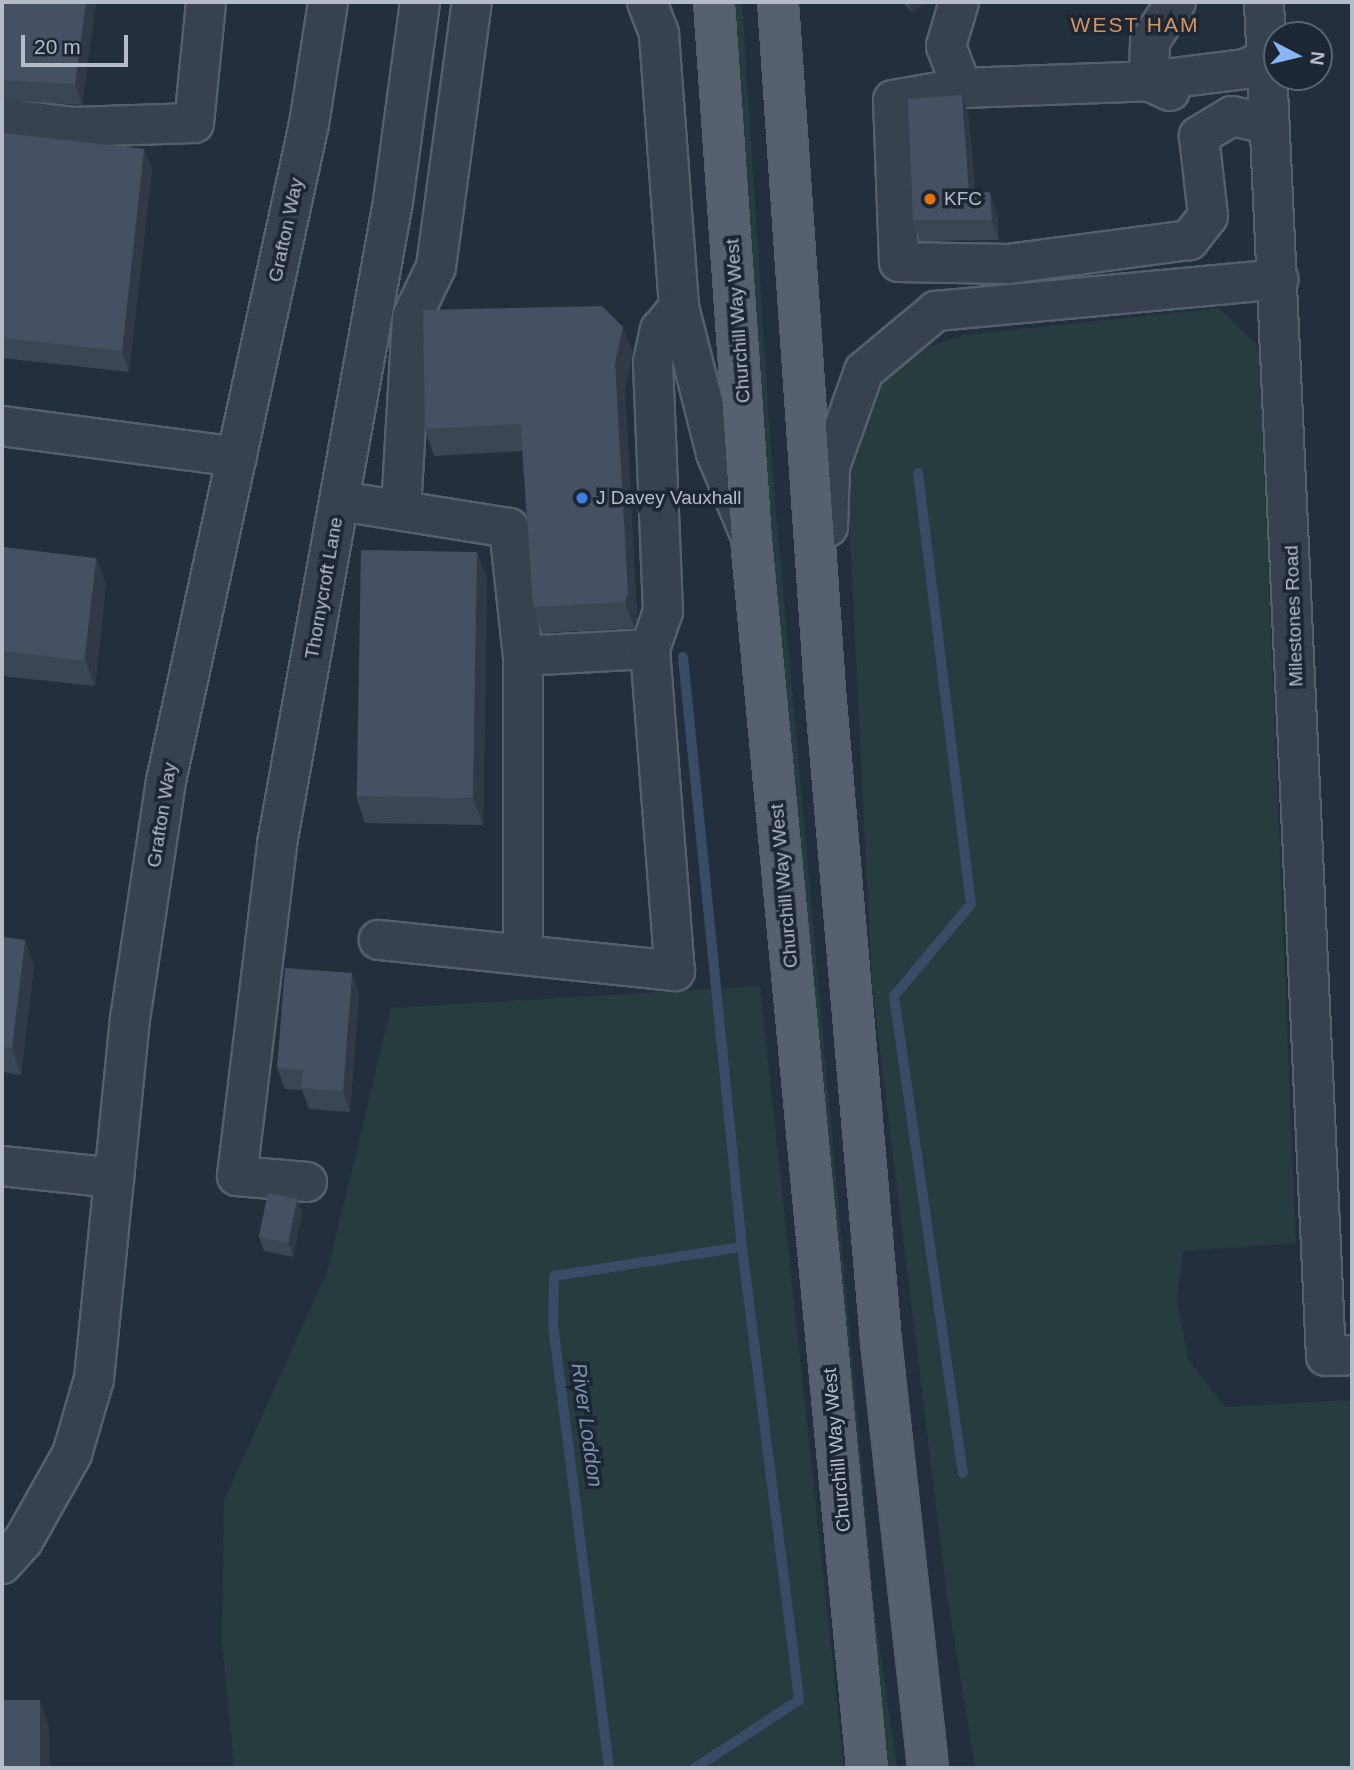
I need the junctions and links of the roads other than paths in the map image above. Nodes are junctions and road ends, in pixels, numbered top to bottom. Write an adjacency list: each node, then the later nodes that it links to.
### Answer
1 (206, 2): 16 (street)
2 (328, 2): 21 (street, Grafton Way)
3 (420, 2): 22 (street, Thornycroft Lane)
4 (472, 2): 23 (street)
5 (646, 2): 19 (street)
6 (714, 2): 24 (main road, Churchill Way West)
7 (778, 2): 27 (main road)
8 (959, 2): 14 (street)
9 (1176, 2): 13 (street)
10 (1264, 2): 11 (street, Milestones Road)
11 (1265, 21)
12 (1263, 70): 13 (street)
13 (1149, 81): 14 (street)
14 (962, 88): 17 (street)
15 (1266, 91): 17 (street, Milestones Road)
16 (2, 118)
17 (1267, 124): 18 (street, Milestones Road)
18 (1279, 279): 27 (street); 33 (street, Milestones Road)
19 (679, 307): 24 (street); 25 (street)
20 (2, 426): 21 (street)
21 (237, 457): 31 (street, Grafton Way)
22 (340, 500): 23 (street); 32 (street, Thornycroft Lane)
23 (401, 510): 26 (street)
24 (751, 539): 37 (main road, Churchill Way West)
25 (650, 649): 26 (street); 29 (street)
26 (523, 656): 29 (street)
27 (825, 690): 38 (main road)
28 (379, 940): 29 (street)
29 (523, 955)
30 (2, 1166): 31 (street)
31 (114, 1178): 36 (street, Grafton Way)
32 (307, 1182)
33 (1321, 1230): 34 (street); 35 (street, Milestones Road)
34 (1352, 1251)
35 (1352, 1355)
36 (2, 1564)
37 (867, 1768)
38 (929, 1768)

